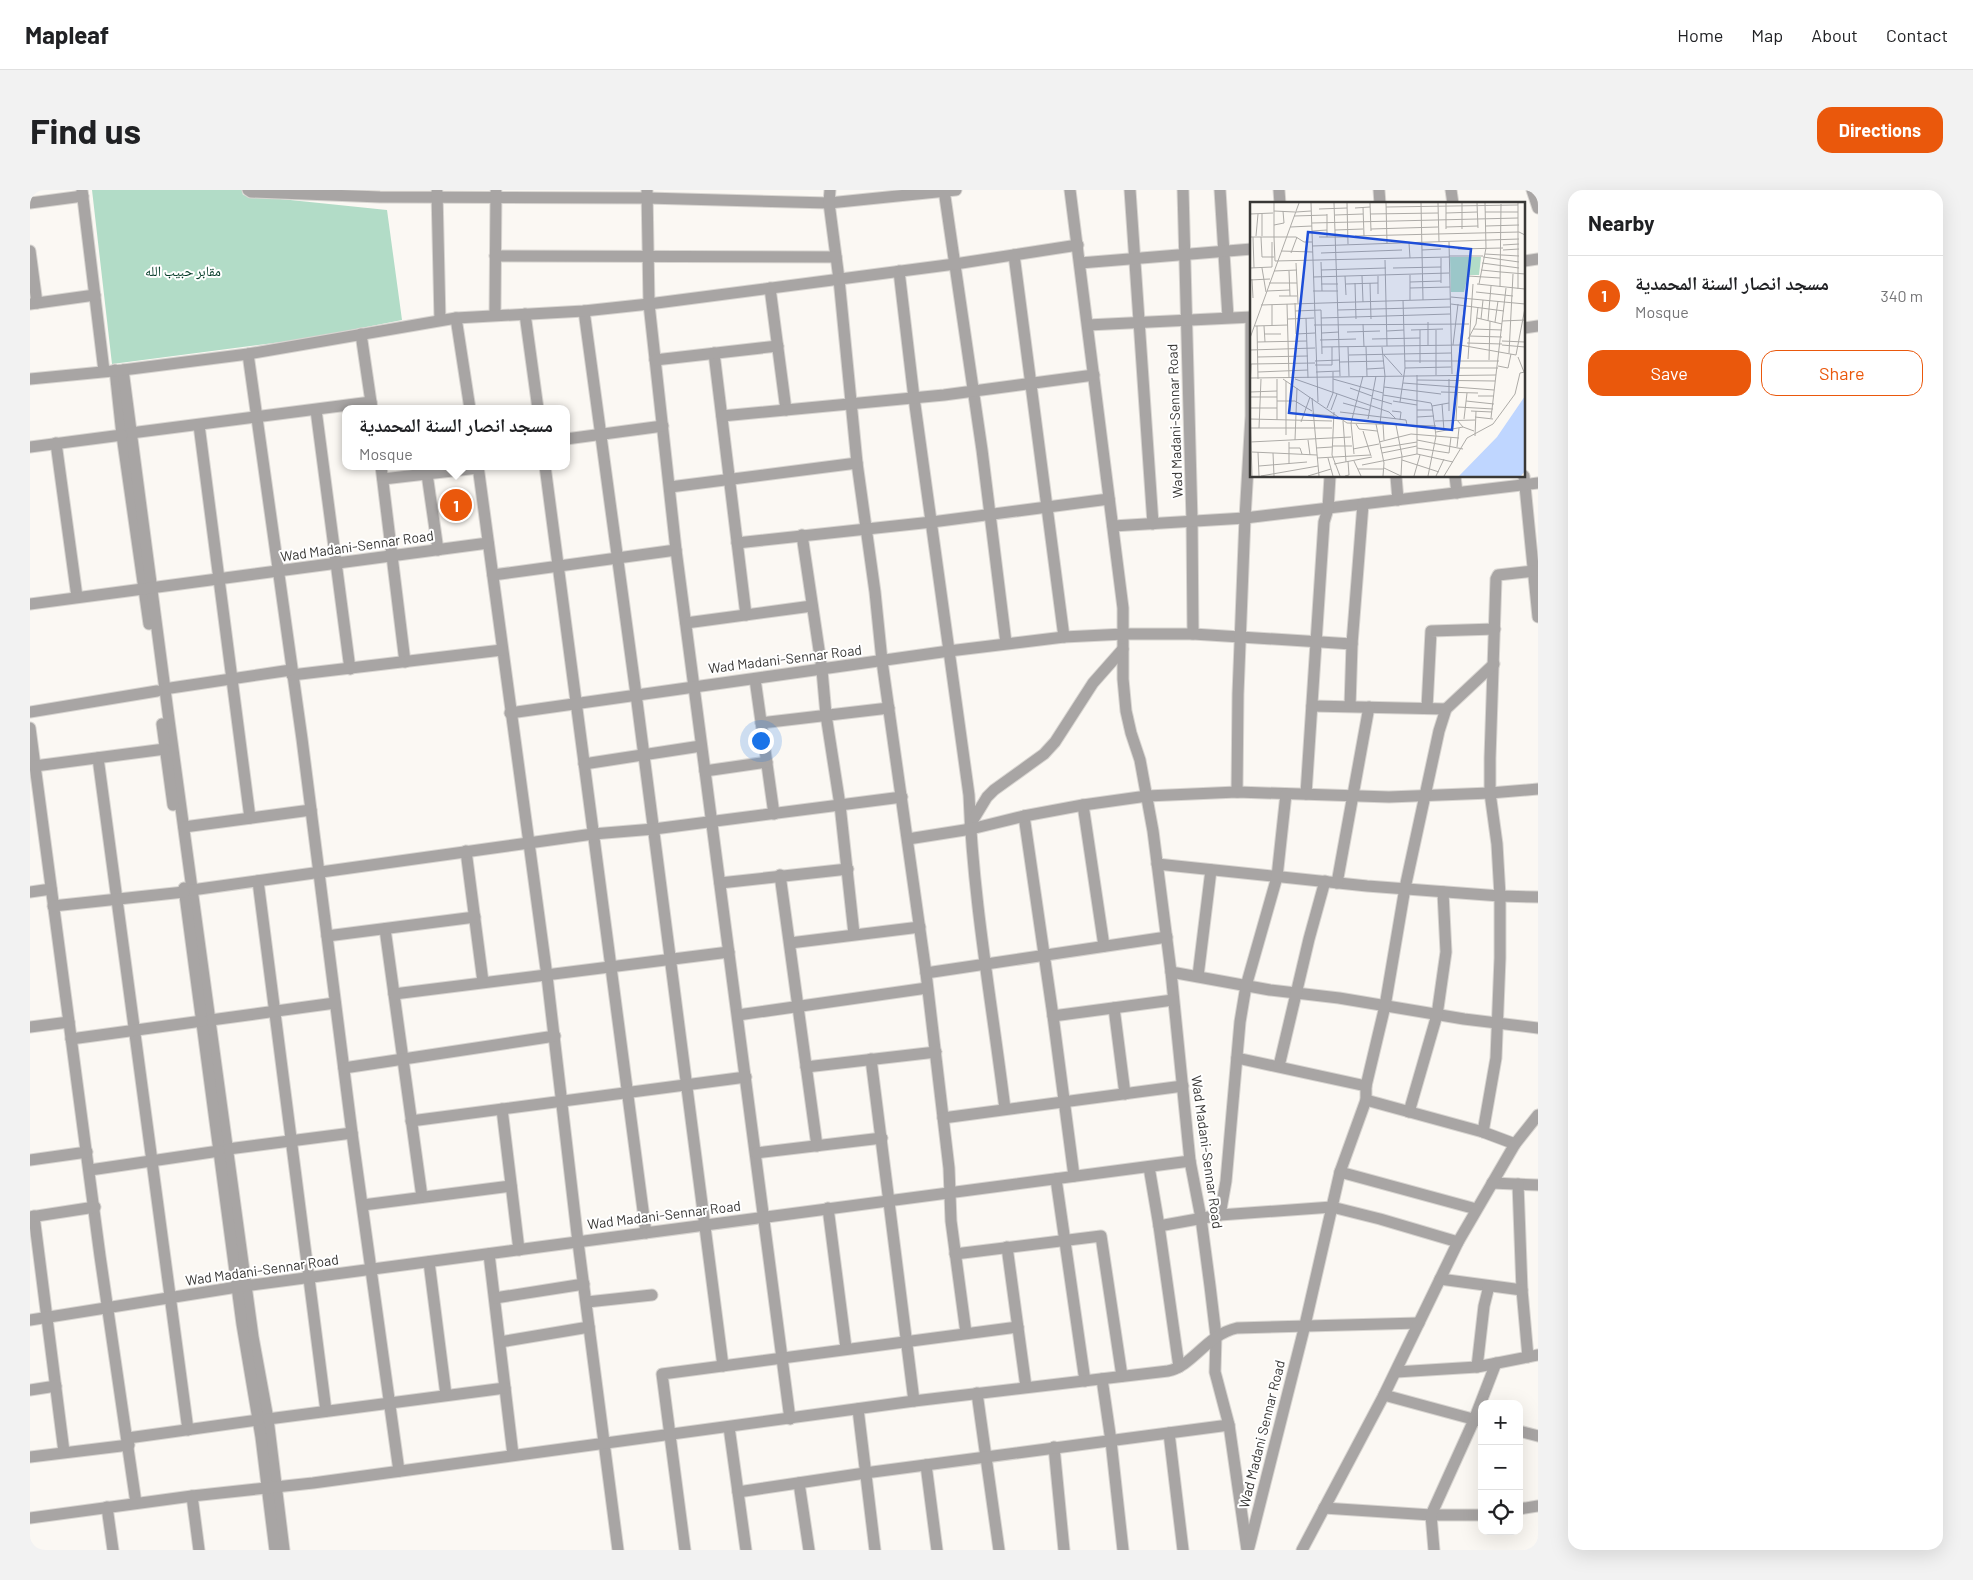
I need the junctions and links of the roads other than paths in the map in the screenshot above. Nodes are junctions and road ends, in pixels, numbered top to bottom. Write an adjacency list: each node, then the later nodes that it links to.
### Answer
1 (248, 190): 9 (street)
2 (830, 190): 15 (street, Wad Madani-Sennar Road)
3 (948, 190): 15 (street); 28 (street)
4 (1070, 190): 17 (street, Wad Madani-Sennar Road)
5 (1130, 190): 26 (street, Wad Madani-Sennar Road)
6 (1183, 190): 23 (street, Wad Madani-Sennar Road)
7 (1220, 190): 20 (street)
8 (1532, 190): 16 (street)
9 (309, 192): 11 (street)
10 (83, 193): 14 (street); 32 (street)
11 (437, 194): 12 (street); 41 (street)
12 (496, 194): 13 (street); 24 (street)
13 (647, 194): 15 (street); 21 (street, Wad Madani-Sennar Road)
14 (30, 203)
15 (829, 203): 25 (street, Wad Madani-Sennar Road)
16 (1538, 208)
17 (1078, 245): 22 (street); 27 (street, Wad Madani-Sennar Road)
18 (1250, 249): 20 (street)
19 (30, 251): 33 (street)
20 (1224, 252): 23 (street); 39 (street)
21 (648, 255): 24 (street); 25 (street); 34 (street, Wad Madani-Sennar Road)
22 (1014, 255): 28 (street); 53 (street)
23 (1186, 255): 26 (street); 42 (street, Wad Madani-Sennar Road)
24 (496, 256): 37 (street)
25 (836, 256): 30 (street, Wad Madani-Sennar Road)
26 (1134, 259): 27 (street); 43 (street, Wad Madani-Sennar Road)
27 (1080, 263): 44 (street, Wad Madani-Sennar Road)
28 (955, 264): 29 (street); 54 (street)
29 (899, 270): 30 (street); 55 (street)
30 (839, 279): 31 (street); 56 (street, Wad Madani-Sennar Road)
31 (770, 288): 34 (street); 46 (street)
32 (95, 295): 33 (street); 50 (street)
33 (34, 303)
34 (649, 304): 35 (street); 49 (street, Wad Madani-Sennar Road)
35 (584, 311): 36 (street); 68 (street)
36 (525, 314): 37 (street); 59 (street)
37 (494, 315): 40 (street)
38 (1250, 316): 39 (street)
39 (1228, 317): 42 (street)
40 (456, 318): 41 (street); 58 (street)
41 (440, 320): 45 (street)
42 (1186, 320): 43 (street); 95 (street, Wad Madani-Sennar Road)
43 (1139, 322): 44 (street); 97 (street, Wad Madani-Sennar Road)
44 (1088, 325): 51 (street, Wad Madani-Sennar Road)
45 (361, 334): 48 (street); 57 (street)
46 (778, 346): 47 (street); 62 (street)
47 (714, 353): 49 (street); 63 (street)
48 (248, 354): 50 (street); 64 (street)
49 (655, 360): 66 (street, Wad Madani-Sennar Road)
50 (114, 371): 52 (street); 67 (street)
51 (1094, 375): 53 (street); 88 (street, Wad Madani-Sennar Road)
52 (30, 379)
53 (1030, 384): 54 (street); 91 (street)
54 (974, 391): 55 (street); 93 (street)
55 (914, 398): 56 (street); 96 (street)
56 (851, 403): 62 (street); 73 (street, Wad Madani-Sennar Road)
57 (372, 405)
58 (469, 405)
59 (537, 405)
60 (342, 408): 61 (street)
61 (316, 410): 64 (street); 108 (street)
62 (786, 410): 63 (street)
63 (722, 416): 83 (street)
64 (258, 417): 65 (street); 110 (street)
65 (199, 425): 67 (street); 113 (street)
66 (663, 426): 68 (street); 86 (street, Wad Madani-Sennar Road)
67 (126, 434): 70 (street); 114 (street)
68 (601, 434): 69 (street); 107 (street)
69 (570, 438)
70 (56, 443): 72 (street); 115 (street)
71 (1250, 445): 94 (street)
72 (30, 447)
73 (857, 463): 83 (street); 99 (street, Wad Madani-Sennar Road)
74 (382, 470): 82 (street)
75 (456, 470): 78 (street)
76 (478, 470): 102 (street)
77 (545, 470): 109 (street)
78 (427, 474): 82 (street); 104 (street)
79 (1330, 478): 92 (street)
80 (1396, 478): 89 (street)
81 (1455, 478): 87 (street)
82 (383, 479): 106 (street)
83 (729, 480): 86 (street); 103 (street)
84 (1524, 481): 85 (street); 87 (street); 101 (street)
85 (1538, 484)
86 (670, 487): 105 (street, Wad Madani-Sennar Road)
87 (1457, 493): 89 (street)
88 (1109, 499): 91 (street); 98 (street, Wad Madani-Sennar Road)
89 (1398, 500): 90 (street)
90 (1363, 504): 92 (street); 128 (street)
91 (1047, 508): 93 (street); 125 (street)
92 (1328, 509): 94 (street); 126 (street)
93 (991, 514): 96 (street); 127 (street)
94 (1245, 518): 95 (street); 124 (street)
95 (1192, 521): 97 (street); 123 (street, Wad Madani-Sennar Road)
96 (932, 522): 99 (street); 131 (street)
97 (1153, 524): 98 (street)
98 (1113, 526): 122 (street, Wad Madani-Sennar Road)
99 (866, 528): 100 (street); 132 (street, Wad Madani-Sennar Road)
100 (802, 535): 103 (street); 117 (street)
101 (1535, 542): 111 (street)
102 (488, 543): 104 (street, Wad Madani-Sennar Road); 112 (street)
103 (737, 543): 118 (street)
104 (438, 550): 106 (street, Wad Madani-Sennar Road)
105 (676, 550): 107 (street); 120 (street, Wad Madani-Sennar Road)
106 (392, 556): 108 (street, Wad Madani-Sennar Road); 133 (street)
107 (617, 558): 109 (street); 142 (street)
108 (337, 564): 110 (street, Wad Madani-Sennar Road); 135 (street)
109 (557, 565): 112 (street); 143 (street)
110 (278, 571): 113 (street, Wad Madani-Sennar Road); 137 (street)
111 (1534, 571): 119 (street); 121 (street)
112 (493, 575): 130 (street)
113 (219, 579): 114 (street, Wad Madani-Sennar Road); 138 (street)
114 (147, 589): 115 (street, Wad Madani-Sennar Road); 141 (street)
115 (77, 597): 116 (street, Wad Madani-Sennar Road)
116 (30, 604)
117 (812, 606): 118 (street); 136 (street)
118 (746, 614): 120 (street)
119 (1538, 617)
120 (686, 623): 140 (street, Wad Madani-Sennar Road)
121 (1495, 629): 134 (street); 148 (street)
122 (1124, 634): 123 (street, Wad Madani-Sennar Road); 125 (street, Wad Madani-Sennar Road); 129 (street, Wad Madani-Sennar Road)
123 (1193, 634): 124 (street, Wad Madani-Sennar Road)
124 (1240, 636): 126 (street, Wad Madani-Sennar Road); 165 (street)
125 (1064, 637): 127 (street, Wad Madani-Sennar Road)
126 (1316, 641): 128 (street, Wad Madani-Sennar Road); 144 (street)
127 (1006, 643): 131 (street, Wad Madani-Sennar Road)
128 (1352, 644): 145 (street)
129 (1123, 649): 169 (street, Wad Madani-Sennar Road); 181 (street)
130 (502, 650): 133 (street); 151 (street)
131 (949, 650): 132 (street, Wad Madani-Sennar Road); 181 (street)
132 (882, 661): 136 (street, Wad Madani-Sennar Road); 147 (street, Wad Madani-Sennar Road)
133 (405, 662): 135 (street)
134 (1494, 664): 149 (street); 166 (street)
135 (350, 669): 137 (street)
136 (822, 670): 139 (street, Wad Madani-Sennar Road); 152 (street)
137 (292, 673): 138 (street); 175 (street)
138 (232, 678): 141 (street); 178 (street)
139 (755, 679): 140 (street, Wad Madani-Sennar Road); 153 (street)
140 (694, 686): 142 (street); 156 (street)
141 (161, 690): 150 (street); 157 (street); 180 (street)
142 (636, 694): 143 (street); 158 (street)
143 (576, 704): 151 (street); 161 (street)
144 (1312, 706): 145 (street); 168 (street)
145 (1350, 706): 146 (street)
146 (1369, 706): 148 (street); 170 (street)
147 (889, 708): 152 (street); 172 (street, Wad Madani-Sennar Road)
148 (1427, 708): 149 (street)
149 (1446, 708): 171 (street)
150 (30, 712)
151 (510, 713): 185 (street)
152 (826, 715): 153 (street); 173 (street)
153 (761, 723): 160 (street)
154 (30, 728): 155 (street)
155 (31, 744): 162 (street)
156 (701, 746): 158 (street); 163 (street)
157 (165, 749): 159 (street); 198 (street)
158 (644, 755): 161 (street); 182 (street)
159 (98, 758): 162 (street); 203 (street)
160 (767, 762): 163 (street); 176 (street)
161 (584, 764): 183 (street)
162 (35, 766): 197 (street)
163 (705, 770): 179 (street)
164 (1538, 789): 166 (street)
165 (1238, 792): 167 (street); 169 (street)
166 (1490, 793): 171 (street); 201 (street)
167 (1286, 794): 168 (street); 192 (street, Wad Madani-Sennar Road)
168 (1306, 794): 170 (street)
169 (1147, 796): 174 (street); 187 (street, Wad Madani-Sennar Road)
170 (1354, 796): 171 (street); 194 (street)
171 (1426, 796): 196 (street)
172 (902, 797): 173 (street); 184 (street, Wad Madani-Sennar Road)
173 (840, 805): 176 (street); 188 (street)
174 (1083, 805): 177 (street); 212 (street)
175 (311, 810): 178 (street); 190 (street)
176 (774, 814): 179 (street)
177 (1024, 816): 181 (street); 214 (street)
178 (250, 818): 180 (street)
179 (712, 822): 182 (street); 195 (street)
180 (184, 827): 198 (street)
181 (971, 827): 184 (street); 216 (street)
182 (654, 829): 183 (street); 215 (street)
183 (593, 834): 185 (street); 217 (street)
184 (908, 839): 206 (street, Wad Madani-Sennar Road)
185 (529, 843): 186 (street); 220 (street)
186 (466, 851): 190 (street); 205 (street)
187 (1157, 864): 189 (street); 210 (street, Wad Madani-Sennar Road)
188 (848, 869): 191 (street); 208 (street)
189 (1210, 870): 192 (street); 221 (street)
190 (319, 873): 193 (street); 209 (street)
191 (780, 876): 195 (street); 211 (street)
192 (1277, 877): 194 (street); 223 (street, Wad Madani-Sennar Road)
193 (258, 881): 198 (street); 232 (street)
194 (1331, 882): 196 (street); 225 (street)
195 (720, 883): 213 (street)
196 (1405, 888): 200 (street); 229 (street)
197 (51, 889): 199 (street); 204 (street)
198 (188, 891): 203 (street); 236 (street)
199 (30, 892)
200 (1443, 892): 201 (street); 234 (street)
201 (1500, 896): 202 (street); 238 (street)
202 (1538, 897)
203 (116, 899): 204 (street); 241 (street)
204 (53, 906): 237 (street)
205 (474, 917): 207 (street); 222 (street)
206 (920, 927): 208 (street); 219 (street, Wad Madani-Sennar Road)
207 (385, 929): 209 (street); 226 (street)
208 (854, 934): 211 (street)
209 (327, 936): 228 (street)
210 (1167, 937): 212 (street); 218 (street, Wad Madani-Sennar Road)
211 (790, 943): 230 (street)
212 (1104, 946): 214 (street)
213 (729, 952): 215 (street); 233 (street)
214 (1044, 954): 216 (street); 235 (street)
215 (670, 959): 217 (street); 252 (street)
216 (984, 964): 219 (street); 261 (street)
217 (610, 967): 220 (street); 255 (street)
218 (1171, 972): 221 (street); 227 (street, Wad Madani-Sennar Road)
219 (926, 973): 224 (street, Wad Madani-Sennar Road)
220 (547, 976): 222 (street); 242 (street)
221 (1198, 976): 223 (street)
222 (483, 982): 226 (street)
223 (1246, 986): 225 (street); 245 (street, Wad Madani-Sennar Road)
224 (928, 988): 230 (street); 244 (street, Wad Madani-Sennar Road)
225 (1295, 993): 229 (street); 248 (street)
226 (394, 994): 246 (street)
227 (1173, 1000): 231 (street); 253 (street, Wad Madani-Sennar Road)
228 (335, 1003): 232 (street); 250 (street)
229 (1385, 1006): 234 (street); 254 (street)
230 (798, 1007): 233 (street); 249 (street)
231 (1114, 1008): 235 (street); 256 (street)
232 (276, 1011): 236 (street); 269 (street)
233 (738, 1015): 251 (street)
234 (1438, 1015): 238 (street); 262 (street)
235 (1053, 1016): 259 (street)
236 (206, 1020): 241 (street); 272 (street)
237 (69, 1022): 239 (street); 243 (street)
238 (1497, 1023): 240 (street); 266 (street)
239 (30, 1027)
240 (1538, 1028)
241 (135, 1030): 243 (street); 276 (street)
242 (555, 1036): 246 (street); 258 (street)
243 (71, 1039): 273 (street)
244 (936, 1052): 247 (street); 264 (street, Wad Madani-Sennar Road)
245 (1237, 1058): 248 (street); 295 (street, Wad Madani-Sennar Road)
246 (402, 1059): 250 (street); 265 (street)
247 (871, 1059): 249 (street); 268 (street)
248 (1279, 1066): 254 (street)
249 (806, 1067): 271 (street)
250 (344, 1068): 267 (street)
251 (746, 1077): 252 (street); 274 (street)
252 (686, 1084): 255 (street); 299 (street)
253 (1183, 1086): 256 (street); 277 (street, Wad Madani-Sennar Road)
254 (1366, 1086): 257 (street)
255 (627, 1092): 258 (street); 301 (street)
256 (1124, 1094): 259 (street)
257 (1366, 1100): 262 (street); 280 (street)
258 (563, 1101): 260 (street); 303 (street)
259 (1064, 1102): 261 (street); 281 (street)
260 (502, 1109): 265 (street); 286 (street)
261 (1004, 1109): 264 (street)
262 (1409, 1112): 266 (street)
263 (1538, 1115): 270 (street)
264 (943, 1118): 287 (street, Wad Madani-Sennar Road)
265 (411, 1121): 288 (street)
266 (1483, 1132): 270 (street)
267 (352, 1133): 269 (street); 290 (street)
268 (882, 1138): 271 (street); 289 (street)
269 (292, 1142): 272 (street); 311 (street)
270 (1515, 1144): 283 (street)
271 (817, 1146): 274 (street)
272 (223, 1150): 276 (street); 315 (street)
273 (87, 1152): 275 (street); 279 (street)
274 (756, 1153): 297 (street)
275 (30, 1160)
276 (151, 1161): 279 (street); 318 (street)
277 (1190, 1161): 278 (street); 298 (street, Wad Madani-Sennar Road)
278 (1148, 1167): 281 (street); 300 (street)
279 (90, 1170): 291 (street)
280 (1340, 1172): 292 (street); 294 (street)
281 (1074, 1176): 282 (street)
282 (1056, 1179): 287 (street); 302 (street)
283 (1492, 1183): 284 (street); 294 (street)
284 (1518, 1184): 285 (street); 316 (street)
285 (1538, 1185)
286 (511, 1186): 288 (street); 306 (street)
287 (950, 1192): 289 (street, Wad Madani-Sennar Road); 308 (street)
288 (422, 1197): 290 (street)
289 (890, 1199): 293 (street, Wad Madani-Sennar Road); 330 (street)
290 (362, 1205): 310 (street)
291 (95, 1207): 296 (street); 321 (street)
292 (1332, 1207): 295 (street); 304 (street); 325 (street)
293 (828, 1208): 297 (street, Wad Madani-Sennar Road); 332 (street)
294 (1476, 1209): 304 (street)
295 (1220, 1215): 298 (street)
296 (32, 1216): 322 (street)
297 (764, 1218): 299 (street, Wad Madani-Sennar Road); 334 (street)
298 (1201, 1218): 300 (street); 329 (street, Wad Madani-Sennar Road)
299 (705, 1225): 301 (street, Wad Madani-Sennar Road); 336 (street)
300 (1159, 1226): 337 (street)
301 (646, 1233): 303 (street, Wad Madani-Sennar Road)
302 (1065, 1240): 305 (street); 340 (street); 342 (street)
303 (578, 1242): 306 (street, Wad Madani-Sennar Road); 313 (street)
304 (1458, 1242): 312 (street)
305 (1006, 1248): 308 (street); 327 (street)
306 (519, 1250): 307 (street, Wad Madani-Sennar Road)
307 (489, 1254): 309 (street, Wad Madani-Sennar Road); 319 (street)
308 (955, 1254): 328 (street)
309 (429, 1262): 310 (street, Wad Madani-Sennar Road); 348 (street)
310 (371, 1270): 311 (street, Wad Madani-Sennar Road); 352 (street)
311 (309, 1278): 315 (street, Wad Madani-Sennar Road); 354 (street)
312 (1440, 1279): 314 (street); 324 (street)
313 (584, 1284): 319 (street); 320 (street)
314 (1489, 1286): 316 (street); 338 (street)
315 (242, 1287): 318 (street, Wad Madani-Sennar Road); 356 (street)
316 (1522, 1290): 333 (street)
317 (652, 1295): 320 (street)
318 (171, 1298): 321 (street, Wad Madani-Sennar Road); 360 (street)
319 (495, 1298): 331 (street)
320 (587, 1302): 326 (street)
321 (108, 1307): 322 (street, Wad Madani-Sennar Road); 365 (street)
322 (46, 1317): 323 (street, Wad Madani-Sennar Road); 343 (street)
323 (30, 1320)
324 (1419, 1323): 325 (street); 339 (street)
325 (1305, 1325): 329 (street); 402 (street, Wad Madani Sennar Road)
326 (589, 1327): 331 (street); 367 (street)
327 (1018, 1327): 328 (street); 344 (street)
328 (966, 1333): 330 (street)
329 (1216, 1336): 337 (street); 358 (street, Wad Madani-Sennar Road)
330 (907, 1341): 332 (street); 351 (street)
331 (500, 1342): 345 (street)
332 (846, 1348): 334 (street)
333 (1533, 1356): 335 (street)
334 (782, 1358): 336 (street); 355 (street)
335 (1496, 1363): 338 (street); 350 (street)
336 (723, 1366): 363 (street)
337 (1179, 1367): 340 (street)
338 (1477, 1367): 339 (street)
339 (1396, 1372): 349 (street)
340 (1122, 1376): 341 (street)
341 (1102, 1378): 342 (street); 366 (street)
342 (1085, 1381): 344 (street)
343 (56, 1386): 346 (street); 369 (street)
344 (1026, 1387): 347 (street)
345 (505, 1388): 348 (street); 370 (street)
346 (30, 1390)
347 (977, 1393): 351 (street); 372 (street)
348 (446, 1395): 352 (street)
349 (1384, 1395): 357 (street); 383 (street)
350 (1485, 1400)
351 (914, 1401): 353 (street)
352 (389, 1403): 354 (street); 374 (street)
353 (858, 1410): 355 (street); 375 (street)
354 (326, 1411): 356 (street)
355 (790, 1419): 359 (street)
356 (263, 1420): 360 (street); 377 (street)
357 (1478, 1421): 385 (street)
358 (1229, 1425): 362 (street); 402 (street, Wad Madani-Sennar Road)
359 (729, 1427): 363 (street); 378 (street)
360 (188, 1430): 365 (street)
361 (1523, 1432): 364 (street)
362 (1169, 1433): 366 (street); 401 (street)
363 (670, 1434): 367 (street); 393 (street)
364 (1538, 1436)
365 (128, 1441): 369 (street); 380 (street)
366 (1111, 1441): 368 (street); 400 (street)
367 (604, 1444): 370 (street); 392 (street)
368 (1054, 1447): 372 (street); 399 (street)
369 (64, 1452): 371 (street)
370 (513, 1456): 374 (street)
371 (30, 1457)
372 (986, 1457): 373 (street); 398 (street)
373 (926, 1465): 375 (street); 397 (street)
374 (399, 1471): 377 (street)
375 (865, 1473): 376 (street); 396 (street)
376 (799, 1483): 378 (street); 395 (street)
377 (271, 1487): 379 (street); 390 (street); 391 (street)
378 (738, 1492): 394 (street)
379 (192, 1496): 380 (street); 389 (street)
380 (136, 1504): 382 (street)
381 (1538, 1506): 384 (street)
382 (107, 1507): 387 (street); 388 (street)
383 (1324, 1508): 385 (street); 403 (street)
384 (1523, 1508)
385 (1431, 1515): 386 (street); 404 (street)
386 (1478, 1515)
387 (30, 1518)
388 (113, 1550)
389 (199, 1550)
390 (275, 1550)
391 (284, 1550)
392 (618, 1550)
393 (685, 1550)
394 (746, 1550)
395 (809, 1550)
396 (875, 1550)
397 (937, 1550)
398 (999, 1550)
399 (1064, 1550)
400 (1123, 1550)
401 (1183, 1550)
402 (1247, 1550)
403 (1302, 1550)
404 (1434, 1550)

